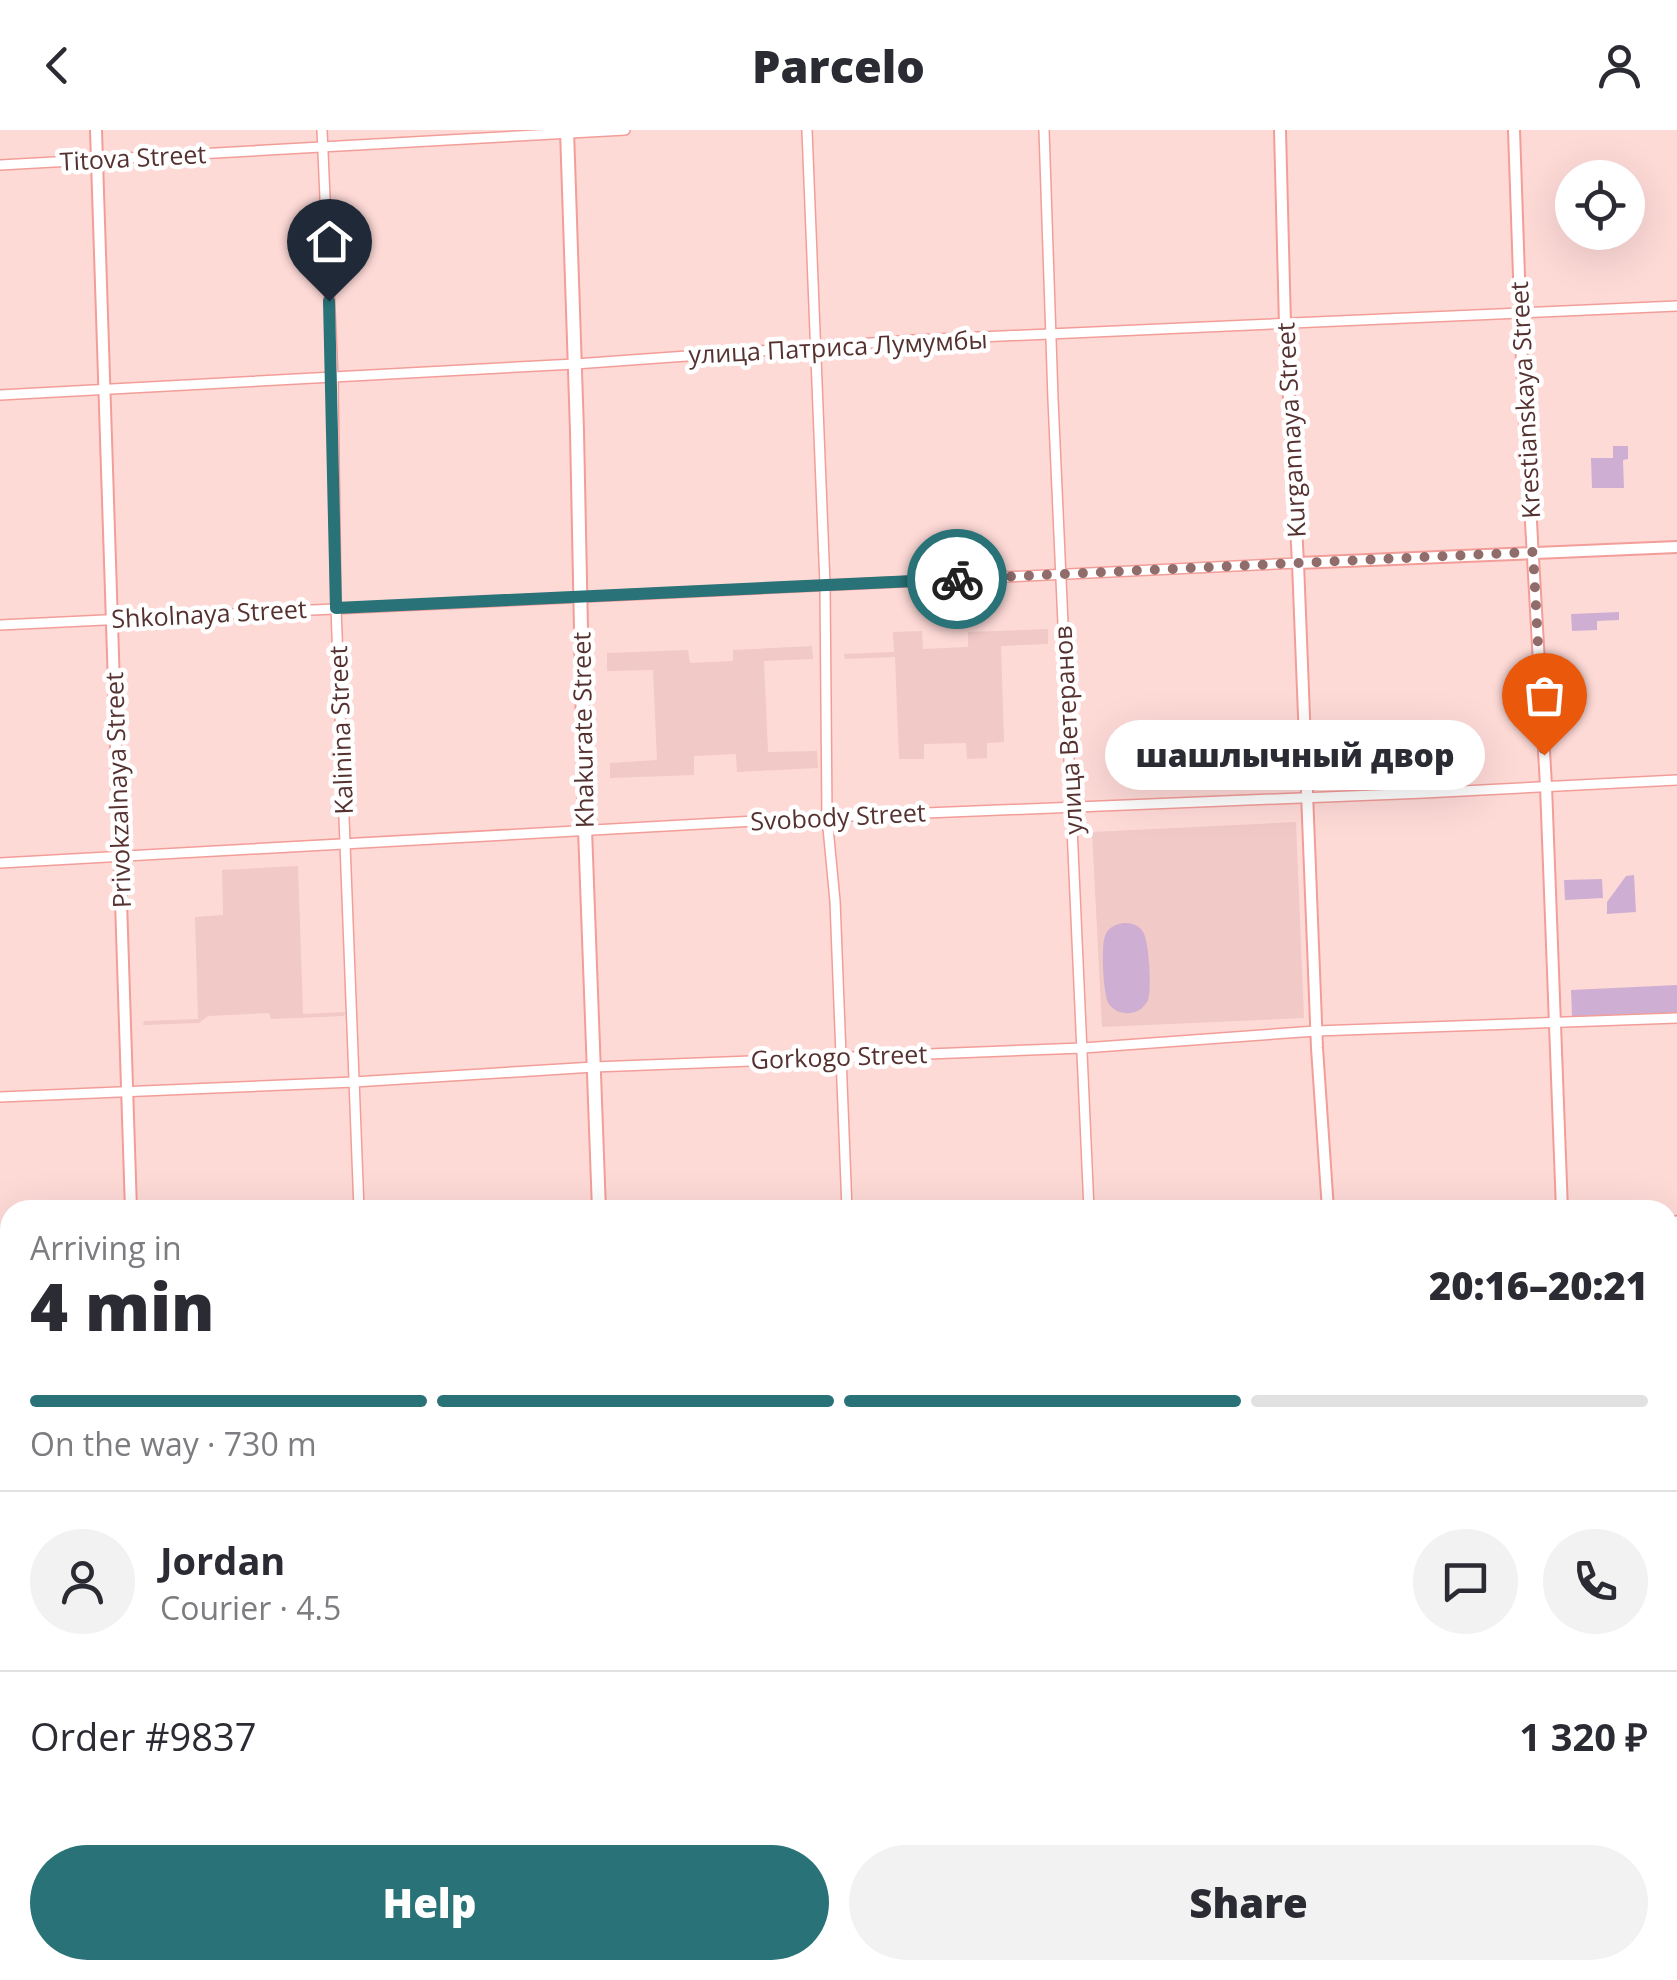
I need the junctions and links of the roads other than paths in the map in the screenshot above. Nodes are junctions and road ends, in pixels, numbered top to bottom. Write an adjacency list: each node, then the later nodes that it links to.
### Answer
1 (96, 130): 10 (street, Privokzalnaya Street)
2 (322, 130): 9 (street, Kalinina Street)
3 (625, 130): 8 (street, Titova Street)
4 (807, 130): 16 (street)
5 (1044, 130): 15 (street, улица Ветеранов)
6 (1280, 130): 14 (street, Kurgannaya Street)
7 (1514, 130): 13 (street, Krestianskaya Street)
8 (566, 132): 9 (street, Titova Street); 17 (main road, Khakurate Street)
9 (323, 147): 10 (street, Titova Street); 18 (street, Kalinina Street)
10 (96, 160): 11 (street, Titova Street); 19 (street, Privokzalnaya Street)
11 (0, 166)
12 (1677, 306): 13 (street, улица Патриса Лумумбы)
13 (1520, 312): 14 (street, улица Патриса Лумумбы); 22 (street, Krestianskaya Street)
14 (1286, 325): 15 (street, улица Патриса Лумумбы); 23 (street, Kurgannaya Street)
15 (1052, 336): 16 (street, улица Патриса Лумумбы); 24 (street, улица Ветеранов)
16 (816, 346): 17 (street, улица Патриса Лумумбы); 25 (street)
17 (574, 364): 18 (street, улица Патриса Лумумбы); 26 (main road, Khakurate Street)
18 (332, 378): 19 (street, улица Патриса Лумумбы); 27 (street, Kalinina Street)
19 (104, 389): 20 (street, улица Патриса Лумумбы); 28 (street, Privokzalnaya Street)
20 (0, 395)
21 (1677, 547): 22 (street, Shkolnaya Street)
22 (1533, 552): 23 (street, Shkolnaya Street); 31 (street, Krestianskaya Street)
23 (1298, 563): 24 (street, Shkolnaya Street); 32 (street, Kurgannaya Street)
24 (1061, 574): 25 (street, Shkolnaya Street); 33 (street, улица Ветеранов)
25 (825, 586): 26 (street, Shkolnaya Street); 34 (street)
26 (581, 597): 27 (street, Shkolnaya Street); 35 (main road, Khakurate Street)
27 (336, 608): 28 (street, Shkolnaya Street); 36 (street, Kalinina Street)
28 (112, 620): 29 (street, Shkolnaya Street); 37 (street, Privokzalnaya Street)
29 (0, 625)
30 (1677, 780): 31 (street, Svobody Street)
31 (1546, 786): 32 (street, Svobody Street); 40 (street, Krestianskaya Street)
32 (1306, 798): 33 (street, Svobody Street); 41 (street, Kurgannaya Street)
33 (1071, 807): 34 (street, Svobody Street); 42 (street, улица Ветеранов)
34 (828, 817): 35 (street, Svobody Street); 43 (street)
35 (585, 830): 36 (street, Svobody Street); 44 (main road, Khakurate Street)
36 (345, 845): 37 (street, Svobody Street); 45 (street, Kalinina Street)
37 (120, 857): 38 (street, Svobody Street); 46 (street, Privokzalnaya Street)
38 (0, 863)
39 (1677, 1018): 40 (street, Gorkogo Street)
40 (1554, 1024): 41 (street, Gorkogo Street); 54 (street, Krestianskaya Street)
41 (1316, 1031): 42 (street, Gorkogo Street); 53 (street, Kurgannaya Street)
42 (1083, 1048): 43 (street, Gorkogo Street); 52 (street, улица Ветеранов)
43 (840, 1056): 44 (street, Gorkogo Street); 51 (street)
44 (594, 1067): 45 (street, Gorkogo Street); 50 (main road, Khakurate Street)
45 (354, 1082): 46 (street, Gorkogo Street); 49 (street, Kalinina Street)
46 (128, 1091): 47 (street, Gorkogo Street); 48 (street, Privokzalnaya Street)
47 (0, 1096)
48 (130, 1200)
49 (359, 1200)
50 (599, 1200)
51 (847, 1200)
52 (1089, 1200)
53 (1327, 1200)
54 (1562, 1200)

